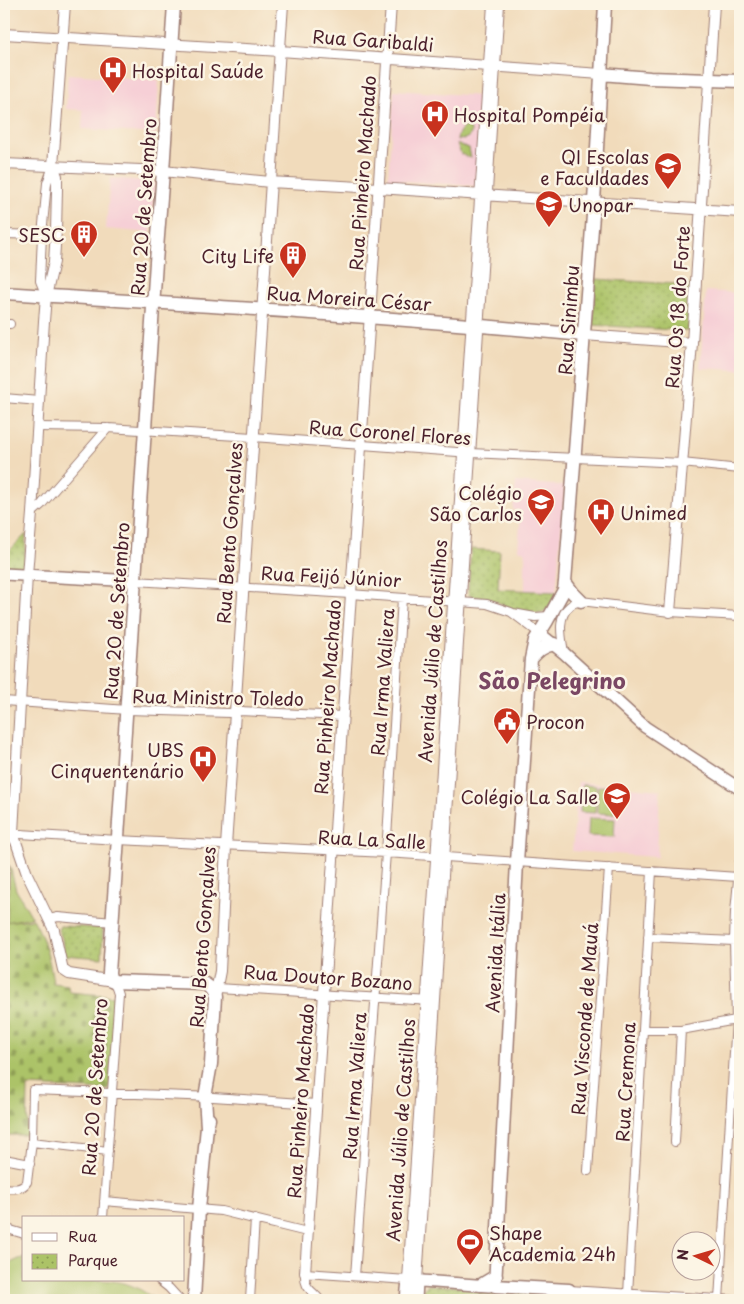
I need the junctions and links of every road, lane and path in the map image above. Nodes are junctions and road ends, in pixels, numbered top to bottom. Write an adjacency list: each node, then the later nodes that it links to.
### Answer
1 (65, 4): 10 (street)
2 (174, 4): 11 (main road, Rua 20 de Setembro)
3 (283, 4): 12 (street, Rua Bento Gonçalves)
4 (390, 4): 13 (street, Rua Pinheiro Machado)
5 (492, 4): 14 (street, Avenida Júlio de Castilhos)
6 (500, 4): 14 (street, Avenida Júlio de Castilhos)
7 (605, 4): 15 (main road, Rua Sinimbu)
8 (714, 4): 16 (street, Rua Os 18 do Forte)
9 (4, 34): 10 (street, Rua Garibaldi)
10 (63, 39): 11 (street, Rua Garibaldi); 19 (street)
11 (171, 45): 12 (street, Rua Garibaldi); 20 (main road, Rua 20 de Setembro)
12 (280, 51): 13 (street, Rua Garibaldi); 21 (street, Rua Bento Gonçalves)
13 (386, 58): 14 (street, Rua Garibaldi); 22 (street, Rua Pinheiro Machado)
14 (492, 66): 15 (street, Rua Garibaldi); 23 (street, Avenida Júlio de Castilhos)
15 (601, 74): 16 (main road, Rua Garibaldi); 24 (main road, Rua Sinimbu)
16 (709, 80): 17 (main road, Rua Garibaldi); 25 (street, Rua Os 18 do Forte)
17 (740, 81)
18 (4, 164): 19 (street)
19 (53, 166): 20 (street); 28 (street); 30 (street)
20 (163, 171): 21 (street); 31 (main road, Rua 20 de Setembro)
21 (270, 182): 22 (street); 32 (street, Rua Bento Gonçalves)
22 (378, 188): 23 (street); 33 (street, Rua Pinheiro Machado)
23 (483, 195): 24 (street); 34 (street, Avenida Júlio de Castilhos)
24 (594, 202): 25 (street); 35 (main road, Rua Sinimbu)
25 (700, 210): 26 (street); 36 (street, Rua Os 18 do Forte)
26 (740, 212)
27 (4, 234): 28 (street)
28 (42, 235): 30 (street)
29 (4, 293): 30 (main road, Rua Moreira César)
30 (46, 296): 31 (main road, Rua Moreira César); 38 (street)
31 (153, 303): 32 (main road, Rua Moreira César); 41 (main road, Rua 20 de Setembro)
32 (262, 310): 33 (main road, Rua Moreira César); 42 (street, Rua Bento Gonçalves)
33 (369, 317): 34 (main road, Rua Moreira César); 43 (street, Rua Pinheiro Machado)
34 (475, 325): 35 (main road, Rua Moreira César); 44 (street, Avenida Júlio de Castilhos)
35 (584, 335): 36 (street, Rua Moreira César); 45 (main road, Rua Sinimbu)
36 (692, 343): 46 (street, Rua Os 18 do Forte)
37 (4, 398): 38 (street)
38 (39, 401): 39 (street)
39 (37, 427): 40 (street, Rua Coronel Flores); 48 (street)
40 (108, 428): 41 (street, Rua Coronel Flores); 48 (street)
41 (145, 430): 42 (street, Rua Coronel Flores); 51 (main road, Rua 20 de Setembro)
42 (253, 437): 43 (street, Rua Coronel Flores); 53 (street, Rua Bento Gonçalves)
43 (360, 444): 44 (street, Rua Coronel Flores); 54 (street, Rua Pinheiro Machado)
44 (466, 453): 45 (street, Rua Coronel Flores); 56 (street, Avenida Júlio de Castilhos)
45 (575, 459): 46 (street, Rua Coronel Flores); 52 (main road, Rua Sinimbu)
46 (682, 463): 47 (street, Rua Coronel Flores); 59 (street, Rua Os 18 do Forte)
47 (740, 469)
48 (32, 513): 50 (street)
49 (4, 574): 50 (main road, Rua Feijó Júnior)
50 (27, 575): 51 (main road, Rua Feijó Júnior); 67 (street)
51 (135, 581): 53 (street, Rua Feijó Júnior); 68 (main road, Rua 20 de Setembro)
52 (565, 582): 57 (main road); 60 (main road, Rua Sinimbu)
53 (243, 588): 54 (street, Rua Feijó Júnior); 69 (street, Rua Bento Gonçalves)
54 (350, 594): 55 (street, Rua Feijó Júnior); 70 (street, Rua Pinheiro Machado)
55 (402, 598): 56 (street, Rua Feijó Júnior); 76 (street, Rua Irma Valiera)
56 (457, 601): 58 (street, Rua Feijó Júnior); 77 (street, Avenida Júlio de Castilhos)
57 (581, 601): 59 (street); 64 (street)
58 (511, 612): 60 (street, Rua Feijó Júnior); 62 (street, Rua Feijó Júnior)
59 (670, 612): 61 (street)
60 (550, 616): 62 (main road, Rua Sinimbu)
61 (740, 616)
62 (539, 633): 63 (main road); 65 (main road, Avenida Itália)
63 (554, 644): 64 (main road); 65 (main road)
64 (564, 653): 71 (main road)
65 (531, 659): 79 (main road, Avenida Itália)
66 (4, 701): 67 (street, Rua Ministro Toledo)
67 (19, 702): 68 (street, Rua Ministro Toledo); 72 (street)
68 (127, 710): 69 (street, Rua Ministro Toledo); 73 (main road, Rua 20 de Setembro)
69 (234, 713): 70 (street, Rua Ministro Toledo); 74 (street, Rua Bento Gonçalves)
70 (342, 716): 75 (street, Rua Pinheiro Machado)
71 (740, 789)
72 (9, 833): 73 (street, Rua La Salle); 83 (street); 84 (street)
73 (118, 840): 74 (street, Rua La Salle); 85 (main road, Rua 20 de Setembro)
74 (226, 846): 75 (street, Rua La Salle); 88 (street, Rua Bento Gonçalves)
75 (333, 852): 76 (street, Rua La Salle); 92 (street, Rua Pinheiro Machado)
76 (386, 853): 77 (street, Rua La Salle); 93 (street, Rua Irma Valiera)
77 (440, 857): 79 (street, Rua La Salle); 94 (street, Avenida Júlio de Castilhos)
78 (740, 859): 82 (street)
79 (517, 862): 80 (street, Rua La Salle); 118 (main road, Avenida Itália)
80 (609, 868): 81 (street, Rua La Salle); 106 (street, Rua Visconde de Mauá)
81 (652, 871): 82 (street, Rua La Salle); 86 (street, Rua Cremona)
82 (738, 877): 87 (street)
83 (4, 888)
84 (49, 919): 85 (street); 89 (street)
85 (113, 922): 89 (main road, Rua 20 de Setembro)
86 (648, 937): 87 (street); 96 (street, Rua Cremona)
87 (734, 941): 95 (street)
88 (220, 971): 90 (street, Rua Doutor Bozano); 91 (street, Rua Bento Gonçalves)
89 (114, 981): 90 (main road); 98 (street, Rua 20 de Setembro)
90 (205, 984): 91 (main road)
91 (217, 992): 92 (street, Rua Doutor Bozano); 99 (main road, Rua Bento Gonçalves)
92 (323, 994): 93 (street, Rua Doutor Bozano); 100 (street, Rua Pinheiro Machado)
93 (375, 997): 94 (street, Rua Doutor Bozano); 116 (street, Rua Irma Valiera)
94 (431, 1001): 117 (street, Avenida Júlio de Castilhos)
95 (736, 1020): 97 (street); 131 (street)
96 (643, 1030): 97 (street); 121 (street, Rua Cremona)
97 (681, 1030): 102 (street)
98 (112, 1092): 99 (street); 101 (street); 103 (street, Rua 20 de Setembro)
99 (209, 1097): 100 (street); 109 (main road, Rua Bento Gonçalves)
100 (316, 1104): 113 (street, Rua Pinheiro Machado)
101 (32, 1142): 103 (street); 105 (street)
102 (675, 1142)
103 (108, 1151): 108 (street, Rua 20 de Setembro)
104 (4, 1159): 105 (street)
105 (30, 1164): 107 (street)
106 (588, 1171)
107 (4, 1188)
108 (104, 1201): 109 (street); 110 (street, Rua 20 de Setembro)
109 (199, 1209): 111 (street); 126 (main road, Rua Bento Gonçalves)
110 (103, 1216)
111 (255, 1219): 113 (street); 127 (street)
112 (4, 1228): 114 (street)
113 (307, 1232): 115 (street, Rua Pinheiro Machado)
114 (22, 1233)
115 (305, 1273): 116 (street); 128 (street)
116 (355, 1276): 117 (street)
117 (412, 1281): 120 (main road); 129 (main road, Avenida Júlio de Castilhos); 130 (main road, Avenida Júlio de Castilhos)
118 (496, 1281): 120 (main road); 122 (main road)
119 (162, 1282): 125 (street)
120 (481, 1285)
121 (628, 1294): 123 (street); 124 (street)
122 (569, 1295): 123 (street)
123 (617, 1297)
124 (663, 1298): 131 (street)
125 (180, 1300)
126 (194, 1300)
127 (250, 1300)
128 (320, 1300)
129 (406, 1300)
130 (416, 1300)
131 (719, 1300): 132 (street)
132 (734, 1300)

